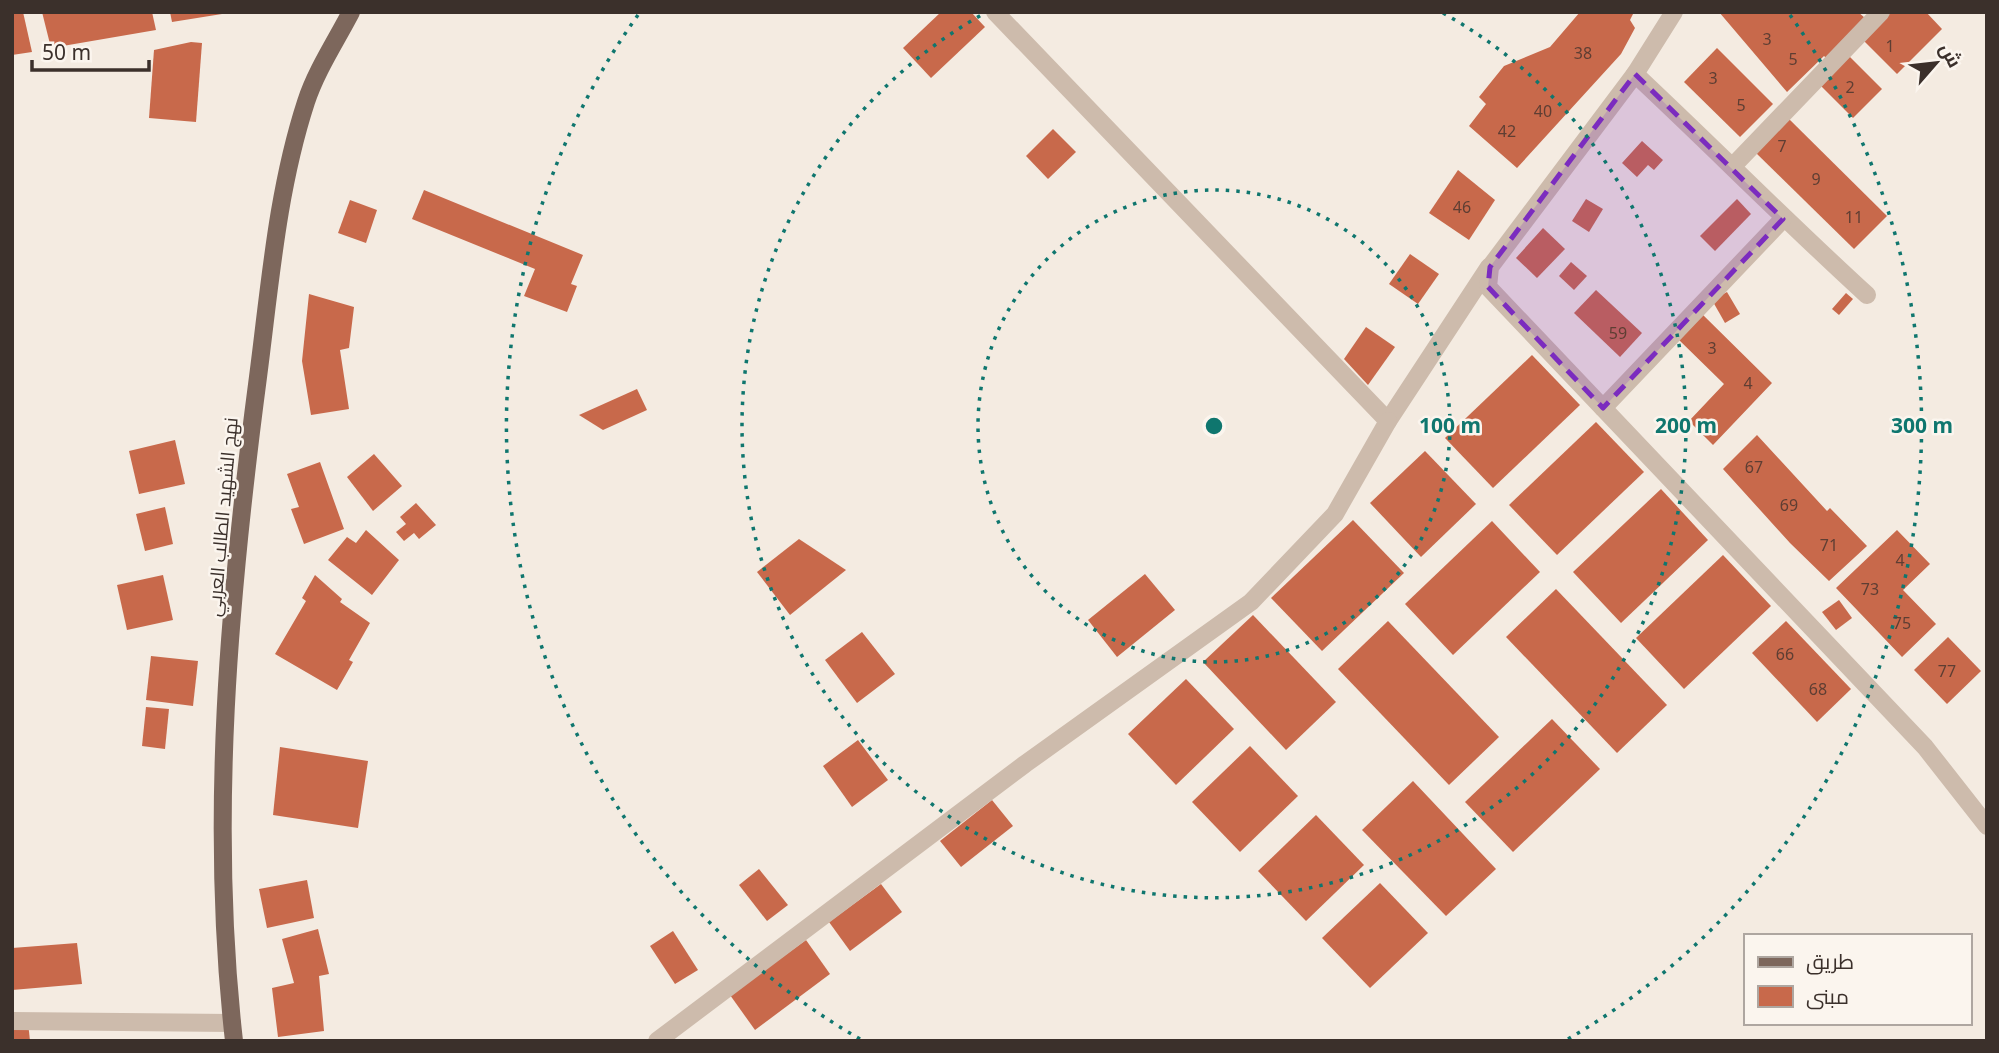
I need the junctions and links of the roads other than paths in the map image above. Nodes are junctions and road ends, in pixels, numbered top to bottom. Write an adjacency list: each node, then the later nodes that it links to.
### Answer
1 (351, 12): 14 (main road, نهج الشهيد الطالب العربي)
2 (995, 12): 11 (street)
3 (1674, 13): 5 (street)
4 (1879, 13): 6 (street)
5 (1635, 74): 6 (street); 8 (street)
6 (1733, 166): 7 (street)
7 (1783, 219): 9 (street); 10 (street)
8 (1490, 267): 10 (street); 11 (street)
9 (1867, 295)
10 (1603, 408): 12 (street)
11 (1388, 421): 15 (street)
12 (1987, 827)
13 (12, 1021): 14 (street)
14 (233, 1032)
15 (657, 1041)

